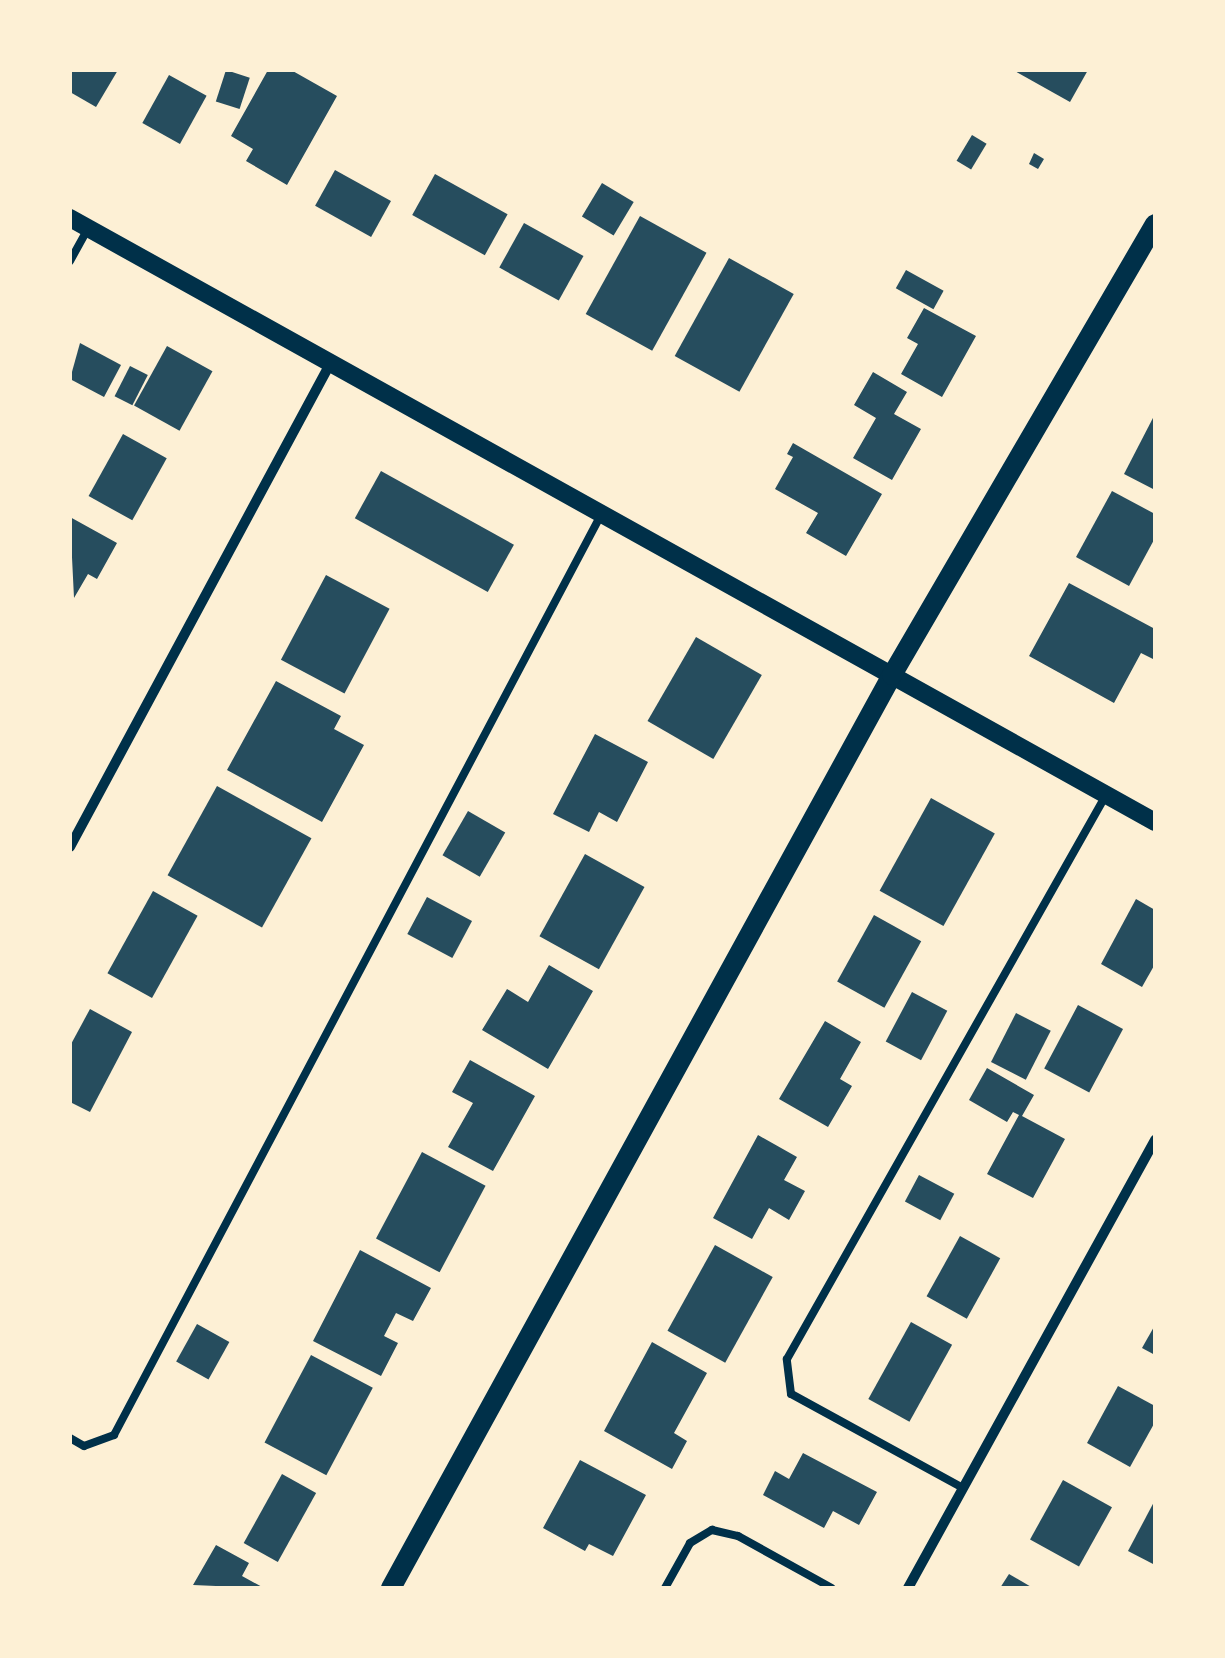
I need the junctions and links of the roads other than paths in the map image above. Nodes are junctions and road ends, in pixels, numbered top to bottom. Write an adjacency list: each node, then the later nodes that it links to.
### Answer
1 (70, 218): 3 (street)
2 (1155, 224): 7 (main road)
3 (88, 228): 4 (lane); 5 (street)
4 (70, 261)
5 (330, 364): 6 (street); 10 (street)
6 (601, 515): 7 (street); 12 (lane)
7 (892, 675): 8 (street); 14 (main road)
8 (1106, 794): 9 (street); 13 (lane)
9 (1155, 822)
10 (70, 847)
11 (1155, 1140): 13 (street)
12 (70, 1438)
13 (964, 1488): 17 (street)
14 (391, 1588)
15 (664, 1588): 16 (lane)
16 (832, 1588)
17 (908, 1588)

